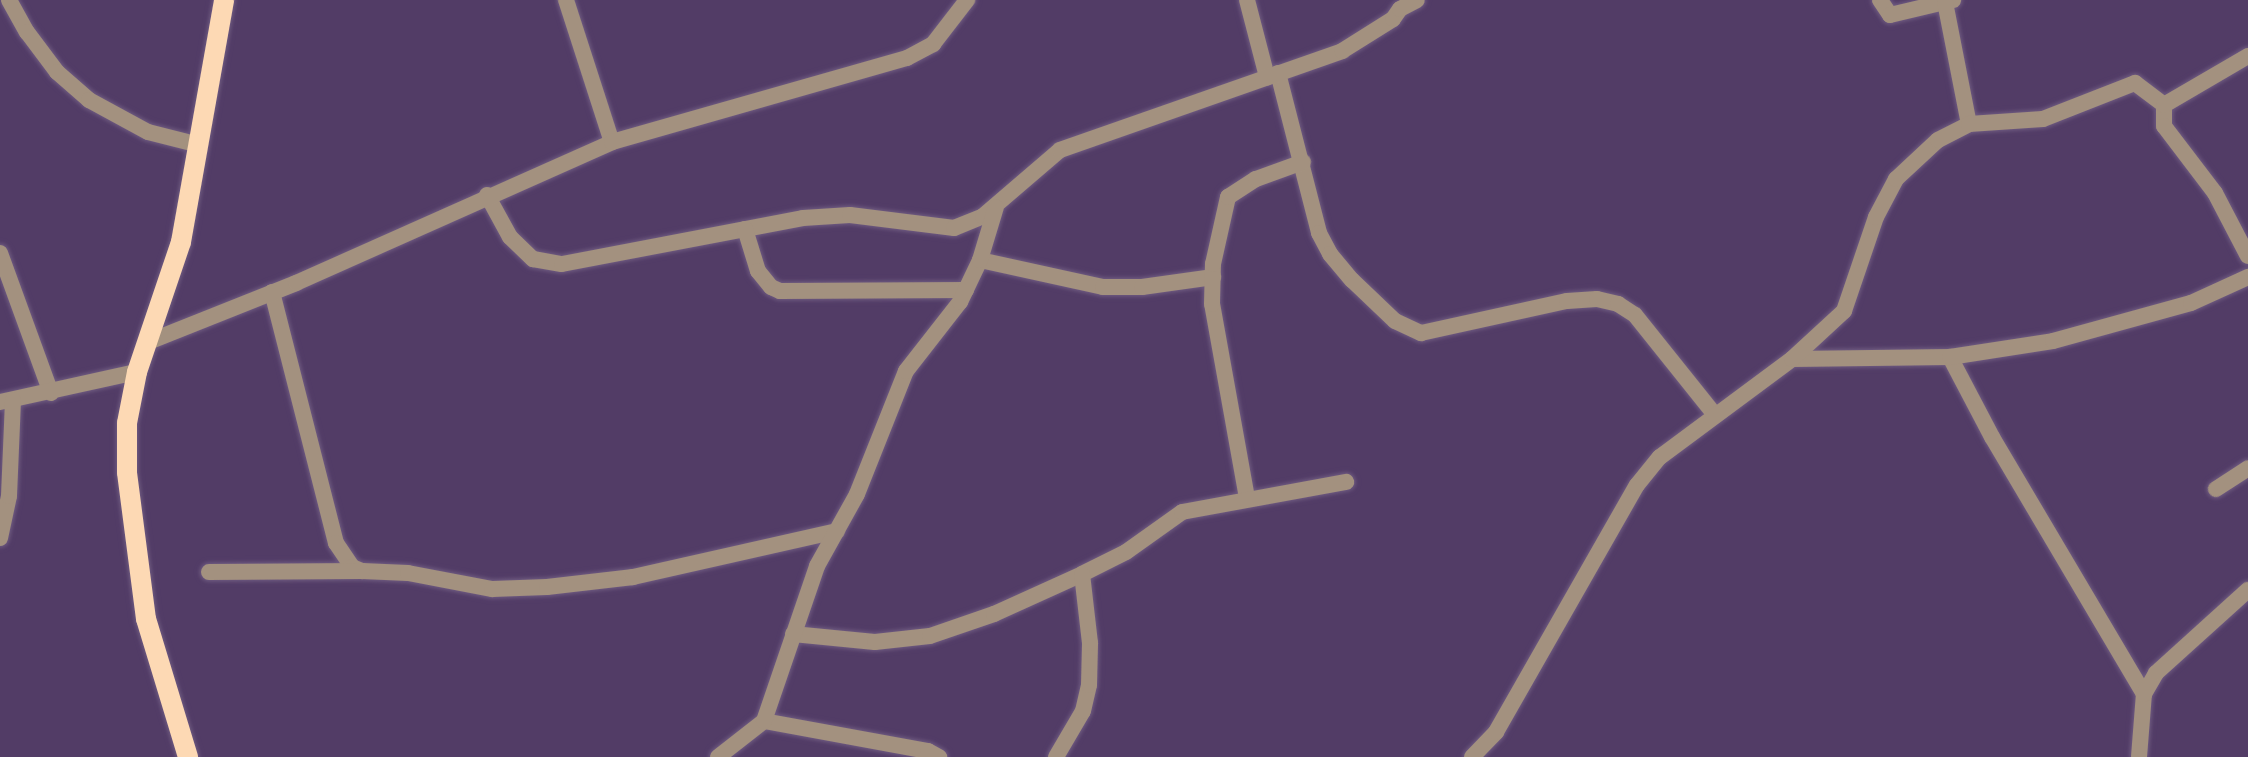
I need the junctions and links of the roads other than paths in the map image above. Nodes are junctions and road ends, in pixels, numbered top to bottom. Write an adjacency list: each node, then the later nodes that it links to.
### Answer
1 (9, 0): 14 (street)
2 (224, 0): 14 (main road)
3 (566, 0): 13 (street)
4 (967, 0): 13 (street)
5 (1247, 0): 10 (street)
6 (1417, 0): 10 (street)
7 (1880, 0): 8 (street)
8 (1949, 1): 12 (street)
9 (2248, 56): 11 (street)
10 (1273, 75): 15 (street); 17 (street)
11 (2164, 105): 12 (street); 20 (street)
12 (1969, 124): 28 (street)
13 (612, 142): 16 (street)
14 (199, 145): 26 (main road)
15 (1303, 162): 22 (street); 32 (street)
16 (487, 195): 18 (street); 25 (street)
17 (996, 205): 18 (street); 21 (street)
18 (745, 229): 24 (street)
19 (0, 253): 30 (street)
20 (2248, 256)
21 (980, 260): 22 (street); 24 (street)
22 (1213, 277): 36 (street)
23 (2248, 277): 27 (street)
24 (966, 290): 37 (street)
25 (272, 292): 26 (street); 39 (street)
26 (148, 342): 29 (main road)
27 (1950, 357): 28 (street); 44 (street)
28 (1792, 359): 32 (street)
29 (137, 372): 30 (street); 46 (main road)
30 (51, 393): 31 (street)
31 (6, 401): 38 (street)
32 (1715, 415): 50 (street)
33 (2248, 468): 35 (street)
34 (1346, 482): 36 (street)
35 (2216, 489)
36 (1247, 498): 41 (street)
37 (837, 531): 39 (street); 43 (street)
38 (0, 538)
39 (362, 571): 40 (street)
40 (209, 572)
41 (1082, 574): 43 (street); 49 (street)
42 (2248, 590): 44 (street)
43 (793, 634): 45 (street)
44 (2144, 694): 51 (street)
45 (764, 721): 47 (street); 48 (street)
46 (188, 757)
47 (718, 757)
48 (939, 757)
49 (1056, 757)
50 (1472, 757)
51 (2139, 757)

